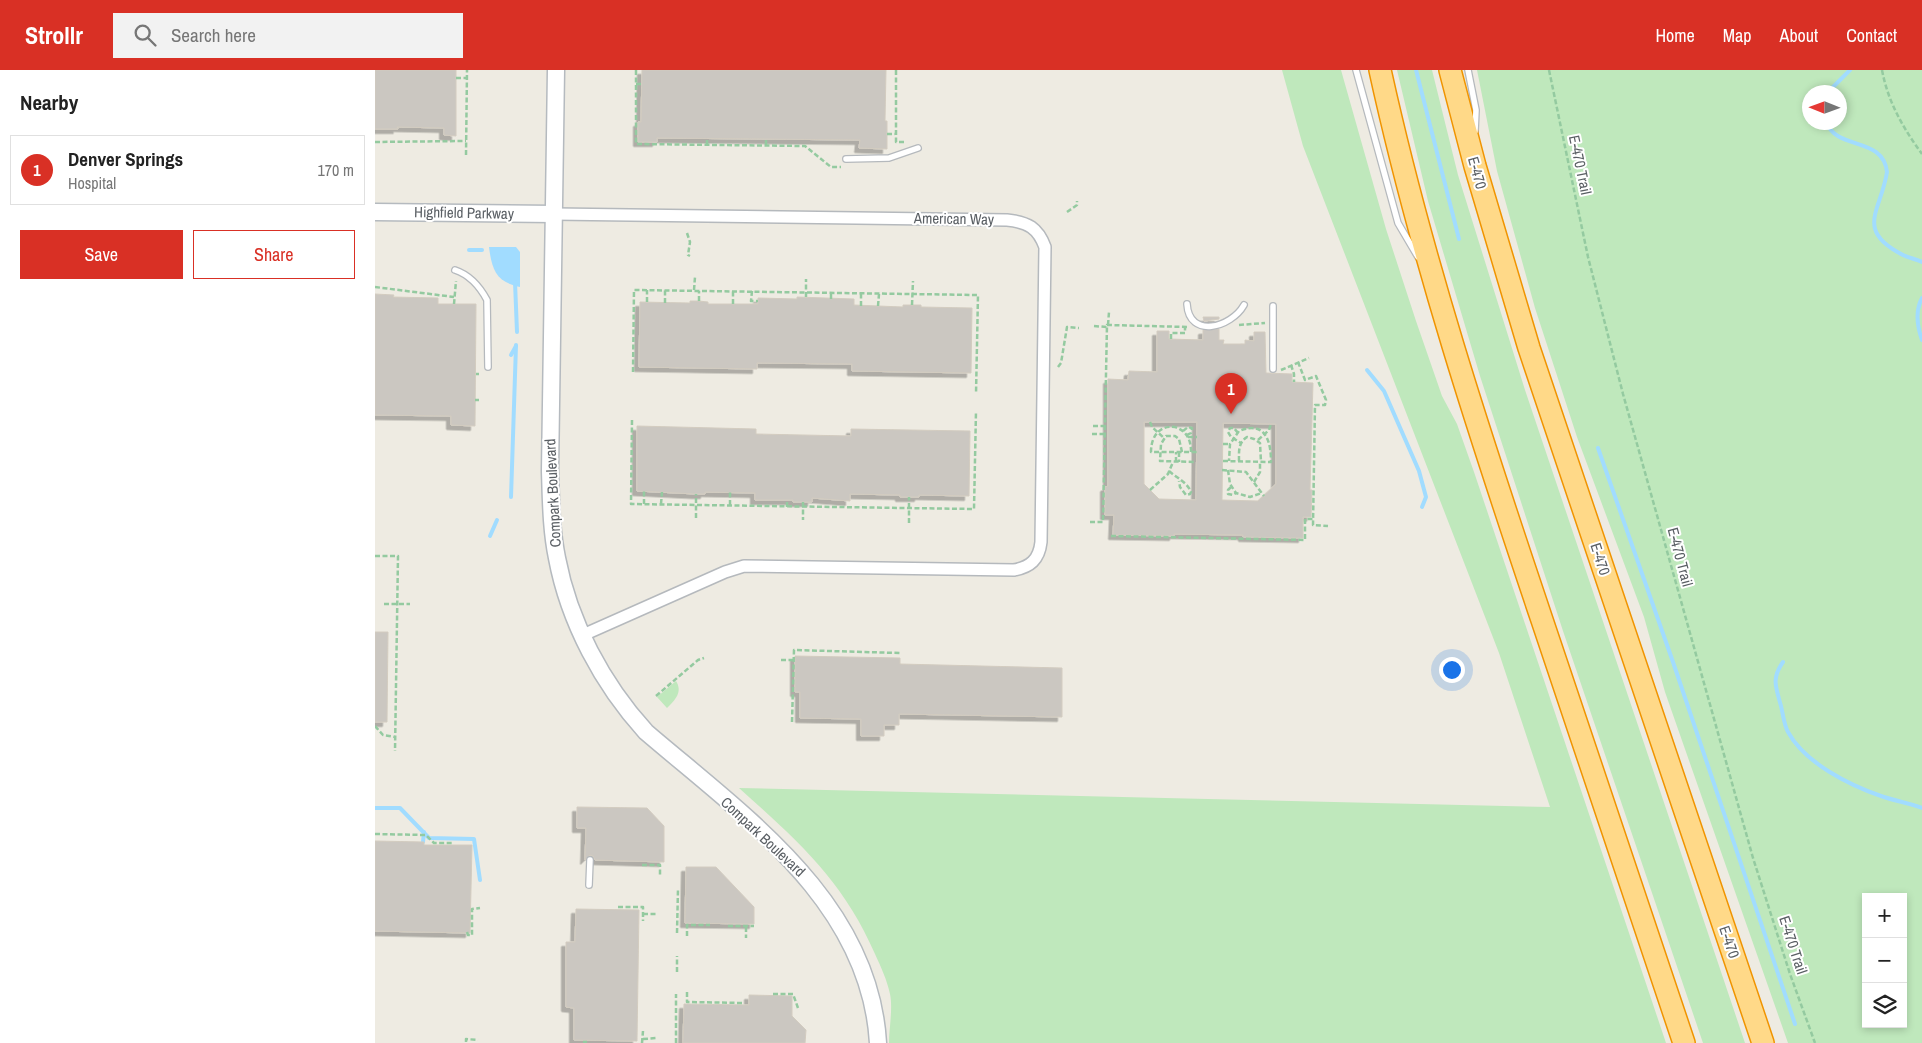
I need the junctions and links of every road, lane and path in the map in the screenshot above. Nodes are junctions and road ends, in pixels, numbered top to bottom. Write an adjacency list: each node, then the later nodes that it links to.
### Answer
1 (467, 70): 12 (path)
2 (555, 70): 35 (street, Compark Boulevard)
3 (636, 70): 13 (path)
4 (897, 70): 16 (path)
5 (1356, 70): 43 (lane)
6 (1380, 70): 43 (highway)
7 (1450, 70): 30 (highway, E-470)
8 (1468, 70): 30 (lane)
9 (1549, 70): 209 (path, E-470 Trail)
10 (1882, 70): 27 (path)
11 (456, 78): 12 (path)
12 (467, 78): 20 (path)
13 (636, 84): 14 (path); 24 (path)
14 (642, 84)
15 (887, 134): 16 (path)
16 (896, 134): 23 (path)
17 (451, 136): 22 (path)
18 (707, 138): 24 (path)
19 (766, 139): 25 (path)
20 (466, 141): 22 (path); 28 (path)
21 (375, 142): 22 (path)
22 (451, 142)
23 (907, 142)
24 (707, 145): 25 (path)
25 (765, 146): 31 (path)
26 (918, 148): 29 (lane)
27 (1922, 154)
28 (466, 155)
29 (846, 158)
30 (1475, 166): 208 (highway, E-470)
31 (848, 167)
32 (1077, 201): 34 (path)
33 (375, 212): 35 (street, Highfield Parkway)
34 (1067, 212)
35 (554, 214): 160 (street, Compark Boulevard); 160 (street, American Way)
36 (687, 233): 37 (path)
37 (690, 256)
38 (455, 270): 90 (lane)
39 (695, 277): 48 (path)
40 (806, 279): 53 (path)
41 (456, 281): 60 (path)
42 (913, 281): 59 (path)
43 (1434, 284): 207 (highway)
44 (375, 287): 45 (path)
45 (387, 290): 55 (path); 57 (path)
46 (647, 290): 47 (path); 67 (path); 93 (path)
47 (665, 290): 48 (path); 68 (path)
48 (694, 290): 49 (path)
49 (699, 291): 50 (path); 65 (path)
50 (733, 291): 51 (path); 70 (path)
51 (751, 291): 52 (path); 66 (path)
52 (785, 292): 53 (path); 63 (path)
53 (806, 292): 54 (path); 61 (path)
54 (831, 292): 56 (path); 64 (path)
55 (426, 293): 60 (path); 62 (path)
56 (861, 293): 58 (path); 74 (path)
57 (387, 294)
58 (879, 294): 59 (path); 75 (path)
59 (912, 294): 72 (path); 95 (path)
60 (455, 297): 69 (path)
61 (806, 297)
62 (426, 298)
63 (785, 298)
64 (831, 299)
65 (699, 301)
66 (758, 301)
67 (647, 302)
68 (665, 303)
69 (454, 304)
70 (733, 304)
71 (1187, 304): 73 (lane)
72 (912, 305)
73 (1244, 305)
74 (861, 306)
75 (878, 306)
76 (1273, 306): 92 (lane)
77 (1109, 312): 80 (path)
78 (1267, 323): 82 (path)
79 (1094, 326): 80 (path)
80 (1107, 326): 81 (path); 101 (path)
81 (1185, 326): 84 (path); 85 (path)
82 (1236, 326)
83 (1079, 328): 91 (path)
84 (1192, 330)
85 (1171, 339)
86 (1309, 358): 87 (path)
87 (1298, 362): 89 (path); 150 (path)
88 (1280, 363): 89 (path)
89 (1291, 365): 94 (path)
90 (488, 367)
91 (1058, 367)
92 (1273, 369)
93 (633, 372)
94 (1294, 382)
95 (976, 394)
96 (976, 411): 148 (path)
97 (632, 420): 142 (path)
98 (1150, 422): 103 (path)
99 (1271, 424): 107 (path)
100 (1093, 426): 101 (path)
101 (1105, 426): 106 (path)
102 (1183, 431): 103 (path); 108 (path); 108 (path)
103 (1157, 432): 110 (path); 116 (path)
104 (1238, 432): 107 (path); 111 (path); 111 (path)
105 (1092, 434): 106 (path)
106 (1105, 434): 152 (path)
107 (1265, 435): 112 (path); 125 (path)
108 (1188, 436): 109 (path); 118 (path)
109 (1197, 436)
110 (1164, 438): 116 (path); 117 (path)
111 (1233, 438): 113 (path); 115 (path)
112 (1258, 440): 113 (path); 125 (path)
113 (1241, 443): 124 (path)
114 (1223, 444): 115 (path)
115 (1230, 444): 121 (path)
116 (1161, 452): 117 (path); 122 (path)
117 (1179, 452): 118 (path); 122 (path)
118 (1191, 452): 119 (path)
119 (1197, 452)
120 (1223, 461): 121 (path)
121 (1229, 461): 124 (path)
122 (1176, 462): 123 (path); 129 (path)
123 (1197, 462)
124 (1239, 462): 125 (path); 128 (path)
125 (1261, 462): 131 (path)
126 (1223, 470): 127 (path)
127 (1228, 470): 128 (path); 132 (path)
128 (1239, 470): 131 (path)
129 (1169, 471): 130 (path); 133 (path)
130 (1179, 481): 130 (path)
131 (1254, 482): 137 (path)
132 (1231, 486): 137 (path); 137 (path)
133 (1150, 490)
134 (644, 491): 142 (path)
135 (662, 492): 143 (path)
136 (730, 492): 145 (path)
137 (1236, 493)
138 (696, 494): 144 (path)
139 (909, 497): 148 (path)
140 (787, 500): 146 (path)
141 (803, 502): 147 (path)
142 (644, 504): 143 (path)
143 (661, 504): 144 (path)
144 (696, 504): 145 (path); 149 (path)
145 (730, 505): 146 (path)
146 (787, 507): 147 (path)
147 (803, 507): 148 (path); 151 (path)
148 (909, 508): 153 (path)
149 (696, 518)
150 (1313, 519): 154 (path); 155 (path)
151 (803, 520)
152 (1091, 522)
153 (909, 523)
154 (1328, 526)
155 (1111, 536)
156 (375, 556): 158 (path)
157 (384, 604): 158 (path)
158 (397, 604): 159 (path); 168 (path)
159 (410, 604)
160 (583, 636): 206 (street, Compark Boulevard)
161 (900, 653): 164 (path)
162 (704, 658): 165 (path)
163 (781, 660): 164 (path)
164 (793, 660): 166 (path)
165 (656, 696)
166 (792, 722)
167 (375, 726): 168 (path)
168 (395, 737): 169 (path)
169 (395, 751)
170 (375, 834): 171 (path)
171 (454, 843)
172 (589, 860): 175 (lane)
173 (642, 865): 174 (path)
174 (660, 875)
175 (589, 885)
176 (678, 889): 187 (path)
177 (618, 906): 179 (path)
178 (480, 908): 186 (path)
179 (643, 914): 180 (path); 181 (path)
180 (658, 914)
181 (643, 921)
182 (710, 925): 188 (path)
183 (728, 926): 184 (path)
184 (746, 926): 185 (path); 189 (path)
185 (754, 926)
186 (467, 932)
187 (677, 933)
188 (687, 936)
189 (746, 938)
190 (677, 956): 191 (path)
191 (677, 972)
192 (687, 992): 195 (path)
193 (676, 994): 205 (path)
194 (773, 994): 196 (path)
195 (744, 1003)
196 (798, 1008)
197 (643, 1031): 199 (path)
198 (657, 1038): 199 (path)
199 (643, 1039): 204 (path)
200 (478, 1040): 201 (path)
201 (466, 1042)
202 (583, 1042): 203 (path)
203 (587, 1042)
204 (643, 1043)
205 (676, 1043)
206 (878, 1043)
207 (1684, 1043)
208 (1763, 1043)
209 (1815, 1043)

